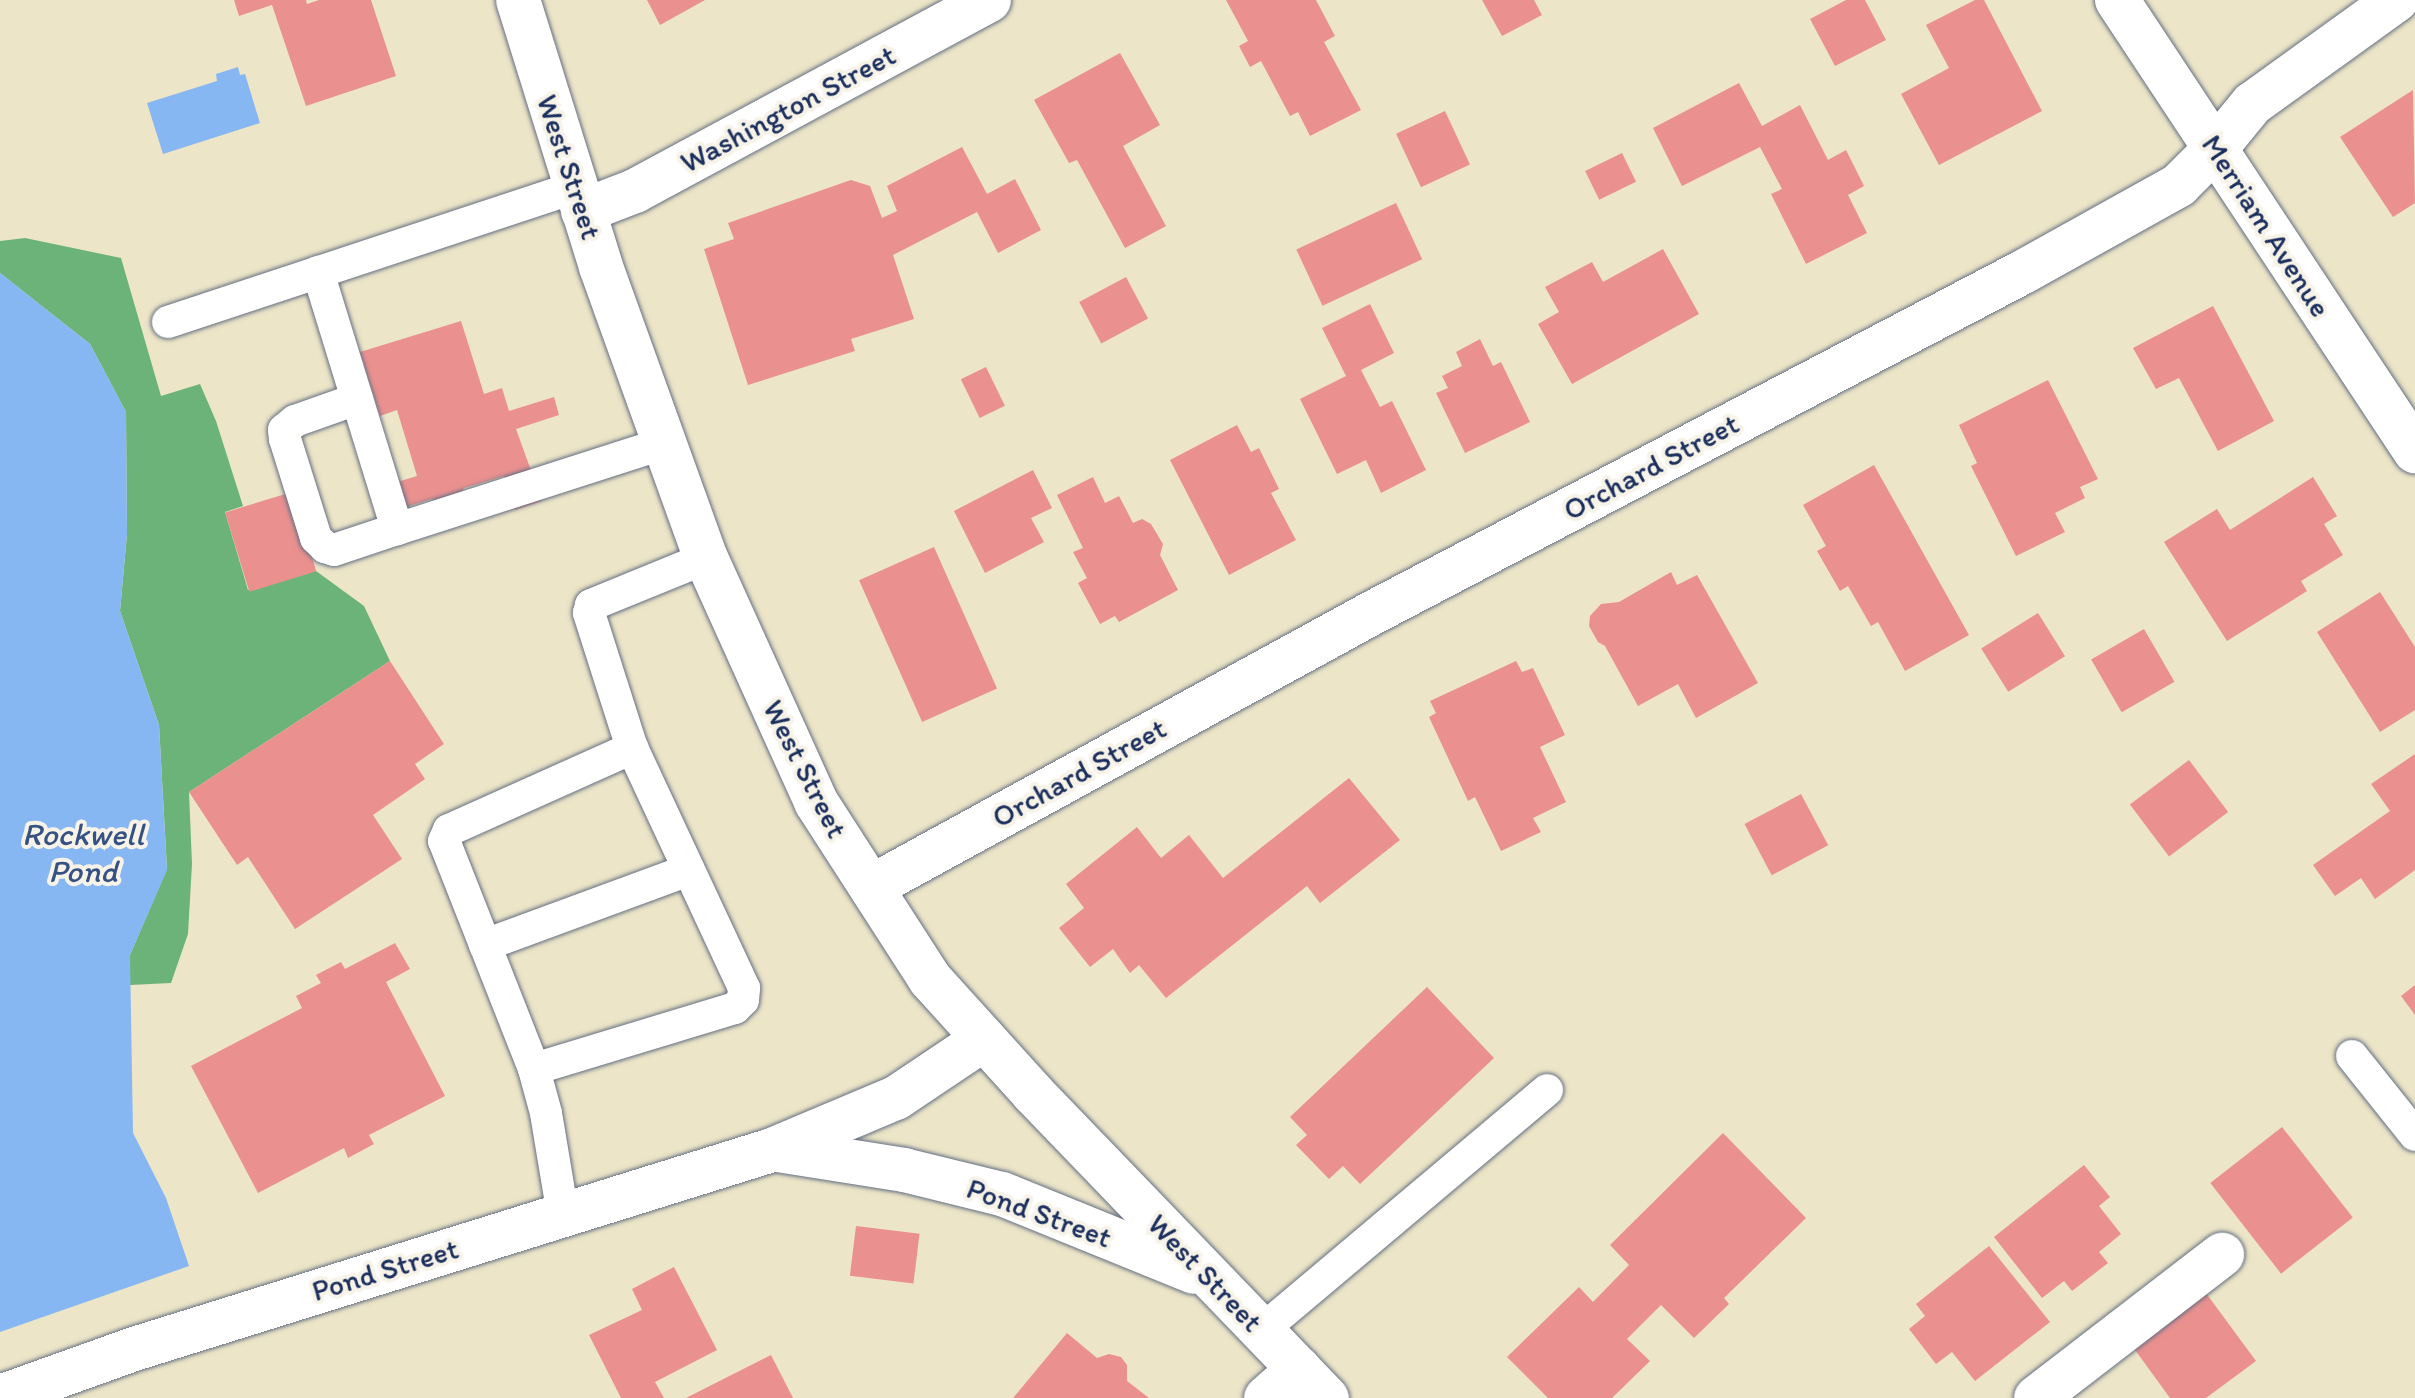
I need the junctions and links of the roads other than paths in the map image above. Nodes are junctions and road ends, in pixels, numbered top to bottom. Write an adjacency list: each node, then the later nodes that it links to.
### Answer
1 (518, 0): 6 (street, West Street)
2 (989, 0): 6 (street, Washington Street)
3 (2117, 0): 5 (street, Merriam Avenue)
4 (2396, 0): 5 (street, Orchard Street)
5 (2216, 148): 11 (street, Merriam Avenue); 16 (street, Orchard Street)
6 (580, 199): 7 (lane); 10 (street, West Street)
7 (318, 272): 8 (lane); 9 (lane)
8 (168, 322)
9 (357, 399): 12 (lane); 12 (lane)
10 (665, 443): 12 (lane); 13 (street, West Street)
11 (2415, 451)
12 (397, 529)
13 (706, 558): 14 (lane); 16 (street, West Street)
14 (632, 748): 15 (lane); 17 (lane)
15 (689, 870): 17 (lane); 20 (lane)
16 (871, 887): 18 (street, West Street)
17 (485, 945): 20 (lane)
18 (984, 1039): 23 (street, Pond Street); 26 (street, West Street)
19 (2352, 1056): 22 (lane)
20 (534, 1069): 24 (lane)
21 (1547, 1090): 27 (lane)
22 (2415, 1135)
23 (772, 1150): 24 (street, Pond Street); 26 (street, Pond Street)
24 (563, 1215): 29 (street, Pond Street)
25 (2222, 1255): 31 (street)
26 (1208, 1278): 27 (street, West Street)
27 (1261, 1331): 28 (street, West Street)
28 (1313, 1383): 30 (street)
29 (0, 1397)
30 (1266, 1398)
31 (2036, 1398)

